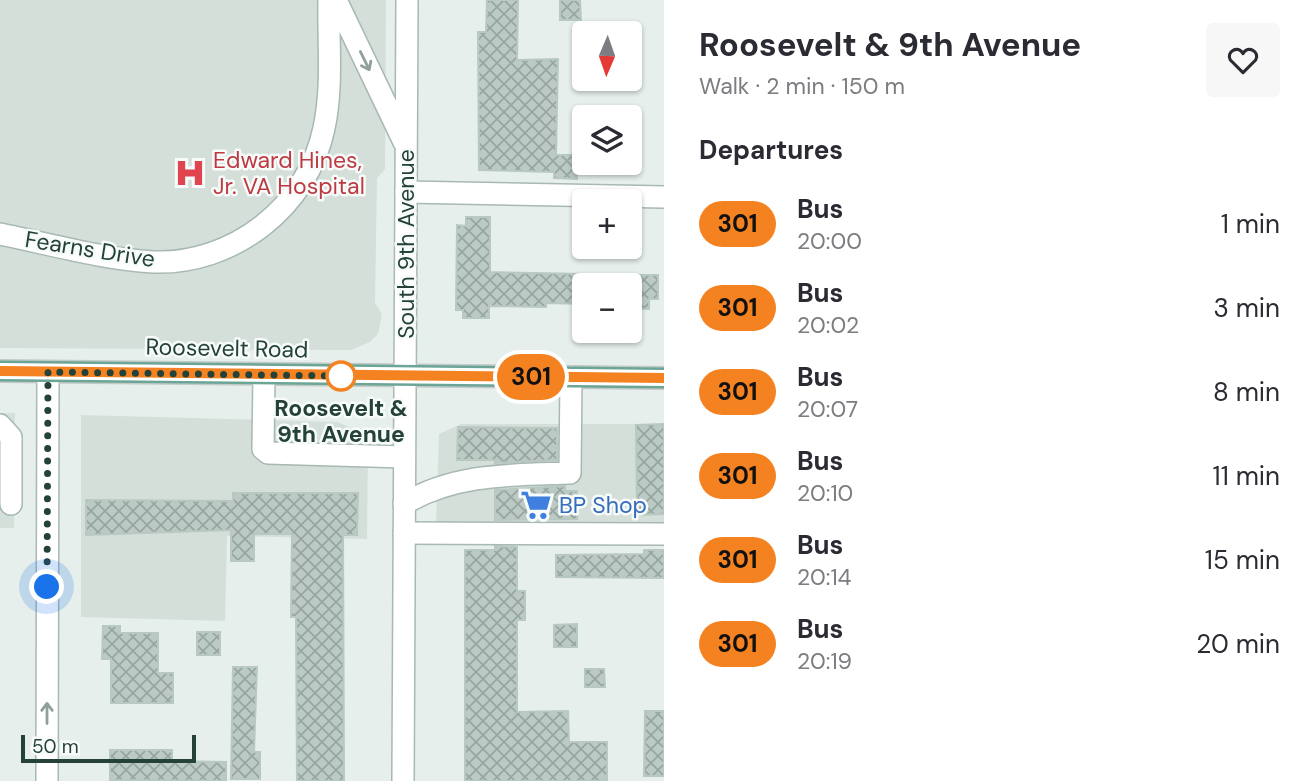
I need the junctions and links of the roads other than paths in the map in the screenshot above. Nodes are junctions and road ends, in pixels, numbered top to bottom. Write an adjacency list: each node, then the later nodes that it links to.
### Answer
1 (329, 0): 7 (street, Fearns Drive)
2 (335, 0): 4 (street, one-way to 4)
3 (407, 0): 4 (street, South 9th Avenue)
4 (406, 147): 5 (street, South 9th Avenue)
5 (406, 192): 6 (street); 11 (street, South 9th Avenue)
6 (664, 197)
7 (0, 234)
8 (0, 371): 9 (main road, Roosevelt Road)
9 (48, 372): 10 (main road, Roosevelt Road); 15 (street)
10 (264, 374): 11 (main road, Roosevelt Road); 16 (street)
11 (405, 376): 12 (main road, Roosevelt Road); 16 (street, South 9th Avenue)
12 (571, 377): 13 (main road, Roosevelt Road); 20 (street)
13 (664, 377)
14 (5, 431): 15 (street); 17 (street)
15 (48, 437): 19 (street)
16 (404, 457): 20 (street, South 9th Avenue)
17 (5, 470): 18 (street)
18 (5, 504): 19 (street)
19 (48, 504): 23 (street, one-way to 19)
20 (404, 504): 21 (street, South 9th Avenue)
21 (404, 533): 22 (street); 24 (street, South 9th Avenue)
22 (664, 534)
23 (47, 781)
24 (403, 781)

